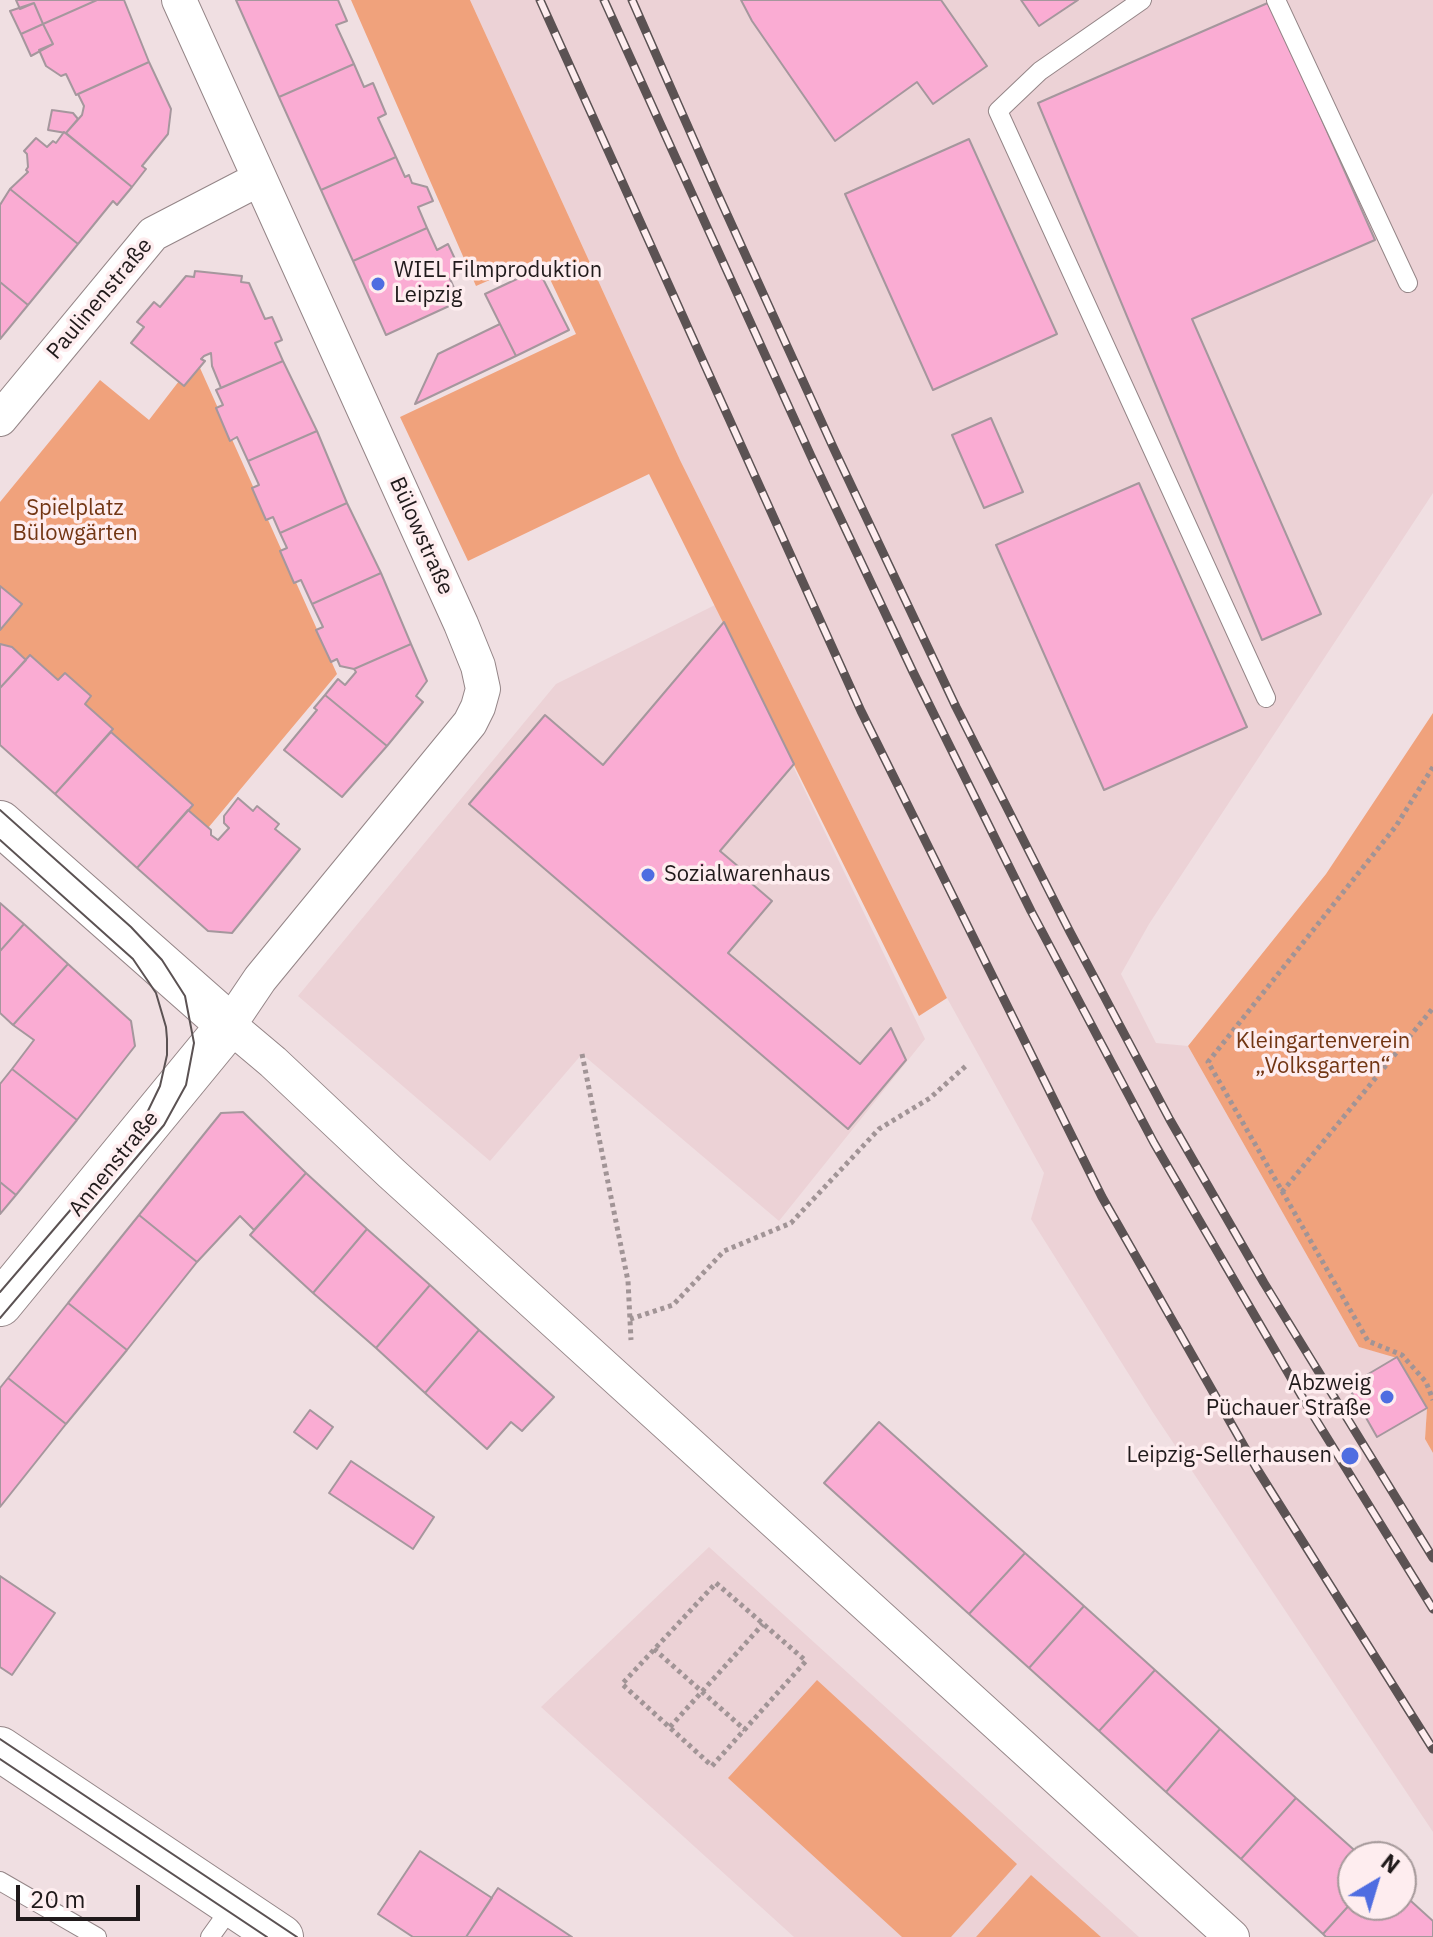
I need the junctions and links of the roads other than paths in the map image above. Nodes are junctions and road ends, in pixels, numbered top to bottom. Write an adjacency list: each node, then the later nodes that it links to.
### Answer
1 (179, 0): 4 (street, Bülowstraße)
2 (1142, 0): 7 (lane)
3 (1276, 0): 5 (lane)
4 (259, 179): 6 (street, Paulinenstraße); 9 (street, Bülowstraße)
5 (1408, 283)
6 (0, 419)
7 (1266, 698)
8 (0, 823): 9 (main road)
9 (229, 1025): 10 (main road, Annenstraße); 16 (street)
10 (0, 1304)
11 (0, 1749): 13 (main road)
12 (0, 1881): 14 (lane)
13 (222, 1921): 15 (main road)
14 (97, 1937)
15 (281, 1937)
16 (1232, 1937)

